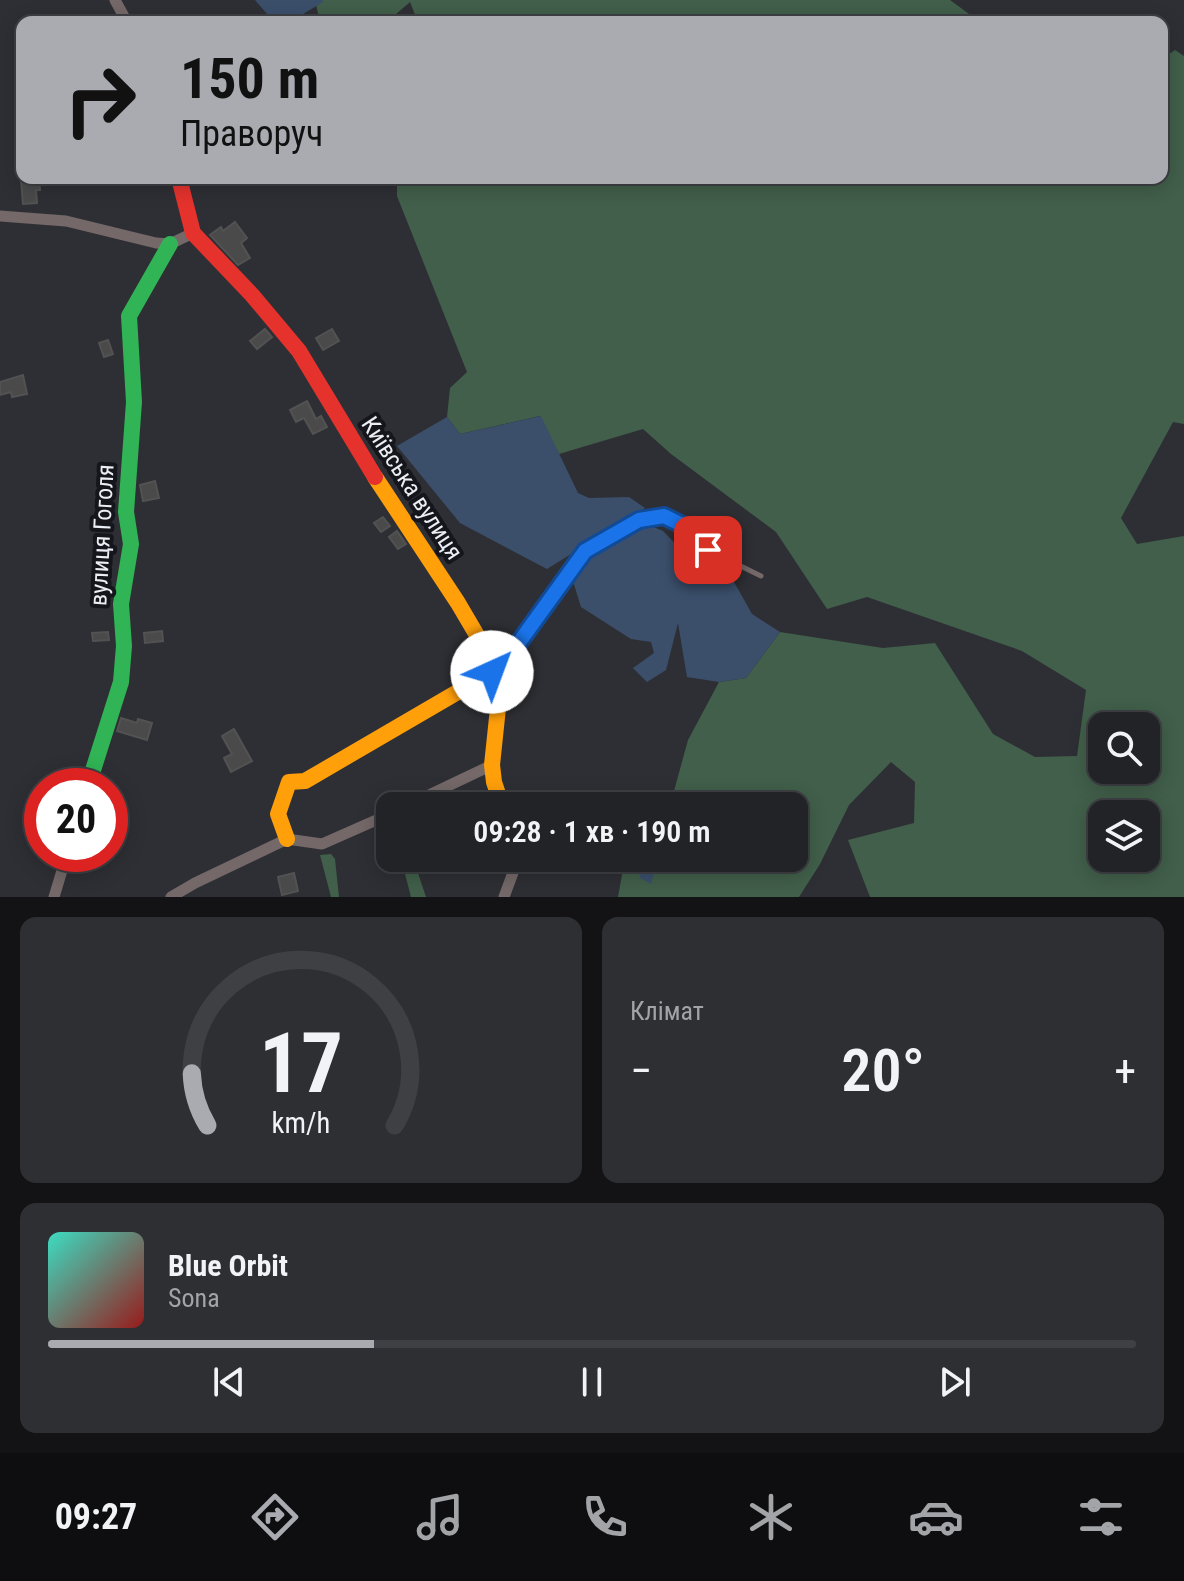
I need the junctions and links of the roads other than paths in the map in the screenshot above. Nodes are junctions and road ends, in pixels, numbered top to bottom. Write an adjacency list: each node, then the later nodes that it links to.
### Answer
1 (181, 184): 3 (street, Київська вулиця)
2 (0, 216): 4 (street)
3 (193, 233): 4 (street); 6 (street, Київська вулиця)
4 (170, 244): 8 (street, вулиця Гоголя)
5 (761, 576): 6 (lane)
6 (492, 672): 7 (street, Київська вулиця); 12 (street)
7 (492, 765): 9 (street); 10 (street, Київська вулиця)
8 (94, 768)
9 (435, 792)
10 (497, 792)
11 (376, 820): 12 (street)
12 (287, 839): 16 (street)
13 (62, 872): 15 (street)
14 (513, 872): 17 (street)
15 (54, 897)
16 (171, 897)
17 (504, 897)

